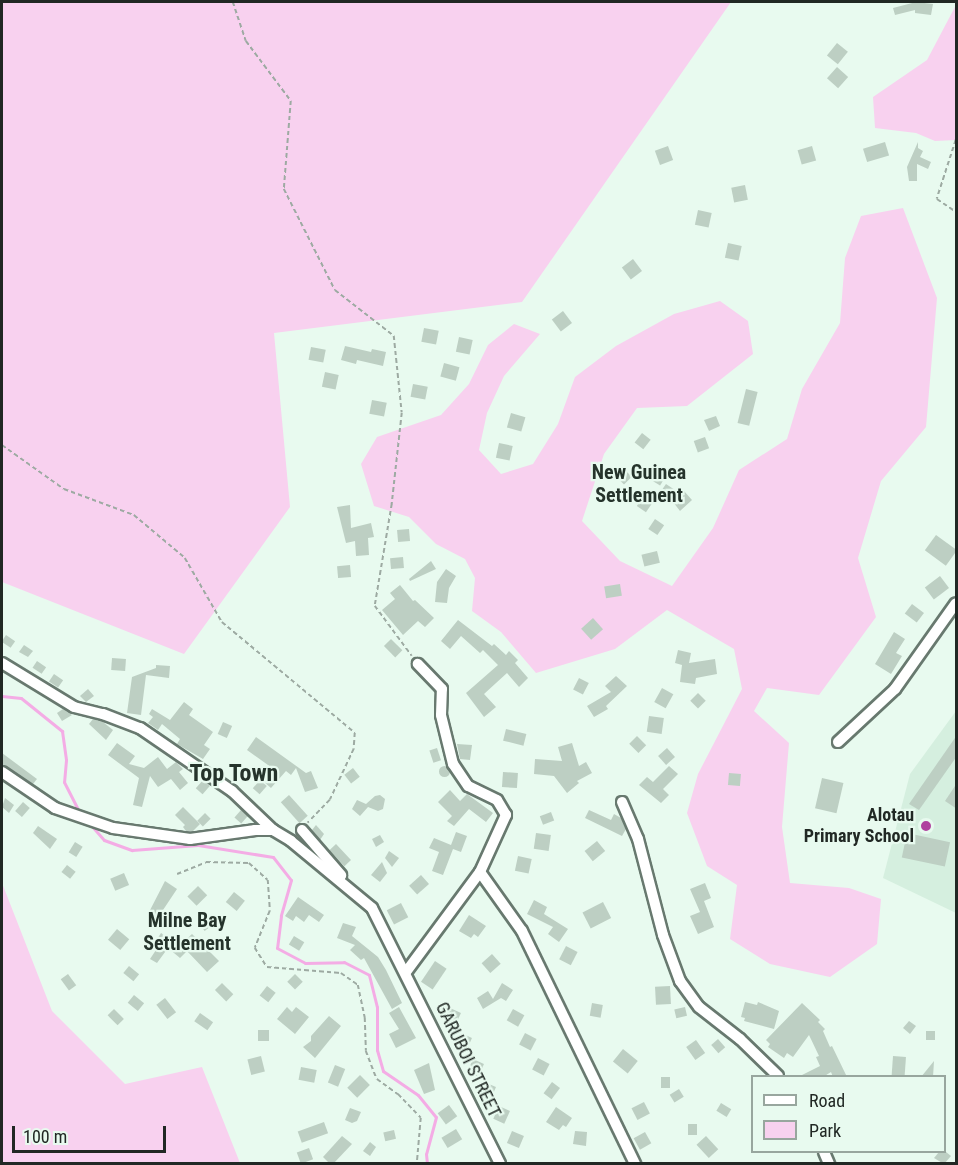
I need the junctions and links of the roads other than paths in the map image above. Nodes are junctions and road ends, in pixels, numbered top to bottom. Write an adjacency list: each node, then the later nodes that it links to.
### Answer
1 (957, 603): 4 (street)
2 (2, 663): 7 (street)
3 (418, 664): 9 (street)
4 (838, 742)
5 (2, 772): 7 (street)
6 (622, 802): 12 (street)
7 (273, 830): 10 (street)
8 (302, 830): 10 (street)
9 (480, 872): 11 (street); 14 (street)
10 (372, 908): 11 (street, GARUBOI STREET)
11 (406, 972): 13 (street, GARUBOI STREET)
12 (776, 1075)
13 (500, 1164)
14 (635, 1164)

